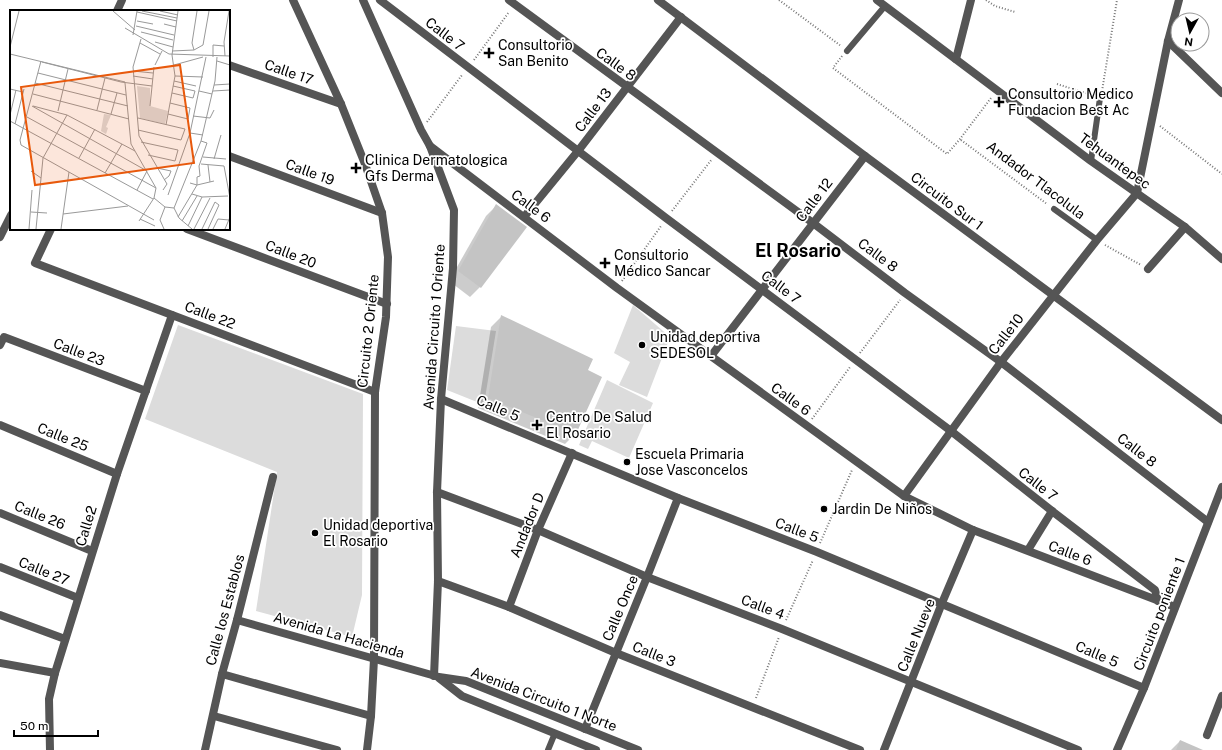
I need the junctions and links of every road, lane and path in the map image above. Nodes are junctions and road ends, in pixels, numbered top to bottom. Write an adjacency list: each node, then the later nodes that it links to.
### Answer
1 (122, 0): 14 (street)
2 (293, 0): 26 (street, Circuito 2 Oriente)
3 (364, 0): 29 (street, Avenida Circuito 1 Oriente)
4 (380, 0): 30 (street, Calle 7)
5 (508, 0): 22 (street, Calle 8)
6 (658, 0): 16 (street, Circuito Sur 1)
7 (779, 0): 18 (path)
8 (877, 0): 13 (street, Tehuantepec)
9 (971, 0): 19 (street)
10 (986, 0): 15 (path)
11 (1117, 0): 25 (path)
12 (1179, 0): 17 (street)
13 (885, 6): 18 (lane); 19 (street, Tehuantepec)
14 (117, 10)
15 (1016, 12)
16 (681, 17): 22 (street, Calle 13); 32 (street, Circuito Sur 1)
17 (1168, 41): 24 (street); 27 (street)
18 (846, 50): 28 (path)
19 (956, 59): 23 (street, Tehuantepec)
20 (230, 65): 26 (street, Calle 17)
21 (1057, 84): 25 (path)
22 (627, 88): 30 (street, Calle 13); 40 (street, Calle 8)
23 (996, 90): 28 (path); 33 (street, Tehuantepec)
24 (1222, 93)
25 (1100, 98): 33 (lane)
26 (341, 104): 37 (street, Circuito 2 Oriente)
27 (1152, 119): 34 (path); 35 (street)
28 (960, 139): 36 (path, Andador Tlacolula)
29 (430, 146): 39 (street, Calle 6); 57 (street, Avenida Circuito 1 Oriente)
30 (578, 151): 39 (street, Calle 13); 48 (street, Calle 7)
31 (230, 156): 37 (street, Calle 19)
32 (865, 156): 40 (street, Calle 12); 49 (street, Circuito Sur 1)
33 (1091, 161): 35 (street, Tehuantepec)
34 (1222, 174)
35 (1137, 193): 41 (street, Tehuantepec); 45 (street, Calle10)
36 (1054, 209): 45 (lane, Andador Tlacolula)
37 (382, 213): 50 (street, Circuito 2 Oriente)
38 (10, 217): 44 (street)
39 (524, 217): 53 (street, Calle 6)
40 (813, 223): 48 (street, Calle 12); 54 (street, Calle 8)
41 (1185, 227): 46 (street, Tehuantepec); 47 (street)
42 (51, 230): 51 (street, Calle 22)
43 (190, 230): 50 (street, Calle 20)
44 (1, 232)
45 (1097, 240): 47 (path); 49 (street, Calle10)
46 (1222, 259)
47 (1148, 269)
48 (762, 289): 53 (street, Calle 12); 60 (street, Calle 7)
49 (1053, 295): 54 (street, Calle10); 58 (street, Circuito Sur 1)
50 (387, 304): 56 (street, Circuito 2 Oriente)
51 (172, 315): 55 (street, Calle2); 56 (street, Calle 22)
52 (0, 345): 55 (street, Calle 23)
53 (711, 356): 62 (street, Calle 6)
54 (1001, 362): 60 (street, Calle10); 71 (street, Calle 8)
55 (146, 392): 63 (street, Calle2)
56 (375, 392): 90 (street, Circuito 2 Oriente)
57 (441, 398): 61 (street, Calle 5); 66 (street, Avenida Circuito 1 Oriente)
58 (1222, 420)
59 (0, 425): 63 (street, Calle 25)
60 (951, 431): 67 (street, Calle10); 69 (street, Calle 7)
61 (572, 453): 68 (street, Calle 5); 72 (street, Andador D)
62 (855, 462): 67 (street, Calle 6); 76 (path)
63 (116, 474): 75 (street, Calle2)
64 (272, 477): 86 (street, Calle los Establos)
65 (1222, 487): 71 (street, Circuito poniente 1)
66 (437, 492): 72 (street, Calle 4); 79 (street, Avenida Circuito 1 Oriente)
67 (904, 496): 73 (street, Calle 6)
68 (678, 498): 76 (street, Calle 5); 78 (street, Calle Once)
69 (1052, 511): 74 (street); 81 (street, Calle 7)
70 (0, 513): 75 (street, Calle 26)
71 (1208, 522): 84 (street, Circuito poniente 1)
72 (538, 530): 78 (street, Calle 4); 83 (street, Andador D)
73 (973, 530): 74 (street, Calle 6); 82 (street, Calle Nueve)
74 (1028, 550): 81 (street, Calle 6)
75 (92, 551): 80 (street, Calle2)
76 (817, 552): 82 (street, Calle 5); 87 (path)
77 (0, 568): 80 (street, Calle 27)
78 (647, 577): 87 (street, Calle 4); 89 (street, Calle Once)
79 (438, 581): 83 (street, Calle 3); 94 (street, Avenida Circuito 1 Oriente)
80 (78, 598): 88 (street, Calle2)
81 (1158, 600): 84 (street, Calle 6)
82 (942, 603): 95 (street, Calle Nueve); 96 (street, Calle 5)
83 (509, 607): 89 (street, Calle 3)
84 (1175, 607): 96 (street, Circuito poniente 1)
85 (0, 615): 88 (street)
86 (237, 620): 90 (street, Avenida La Hacienda); 93 (street, Calle los Establos)
87 (782, 629): 95 (street, Calle 4); 98 (path)
88 (65, 640): 92 (street, Calle2)
89 (616, 652): 98 (street, Calle 3); 102 (street, Calle Once)
90 (374, 659): 94 (street, Avenida La Hacienda); 101 (street, Circuito 2 Oriente)
91 (0, 663): 92 (street)
92 (55, 673): 105 (street, Calle2)
93 (222, 674): 100 (street, Calle los Establos); 101 (street)
94 (436, 676): 102 (street, Avenida Circuito 1 Norte); 103 (street, Avenida Circuito 1 Norte)
95 (911, 681): 113 (street, Calle Nueve); 114 (street, Calle 4)
96 (1144, 688): 115 (street, Circuito poniente 1)
97 (1222, 696): 99 (street)
98 (752, 708): 112 (street, Calle 3)
99 (1219, 714): 104 (street)
100 (214, 716): 106 (street, Calle los Establos); 107 (street)
101 (371, 716): 108 (street, Circuito 2 Oriente)
102 (585, 729): 111 (street, Avenida Circuito 1 Norte)
103 (555, 733): 109 (lane); 110 (street, Avenida Circuito 1 Norte)
104 (1207, 734)
105 (50, 750)
106 (205, 750)
107 (338, 750)
108 (367, 750)
109 (549, 750)
110 (596, 750)
111 (638, 750)
112 (860, 750)
113 (884, 750)
114 (1078, 750)
115 (1117, 750)

